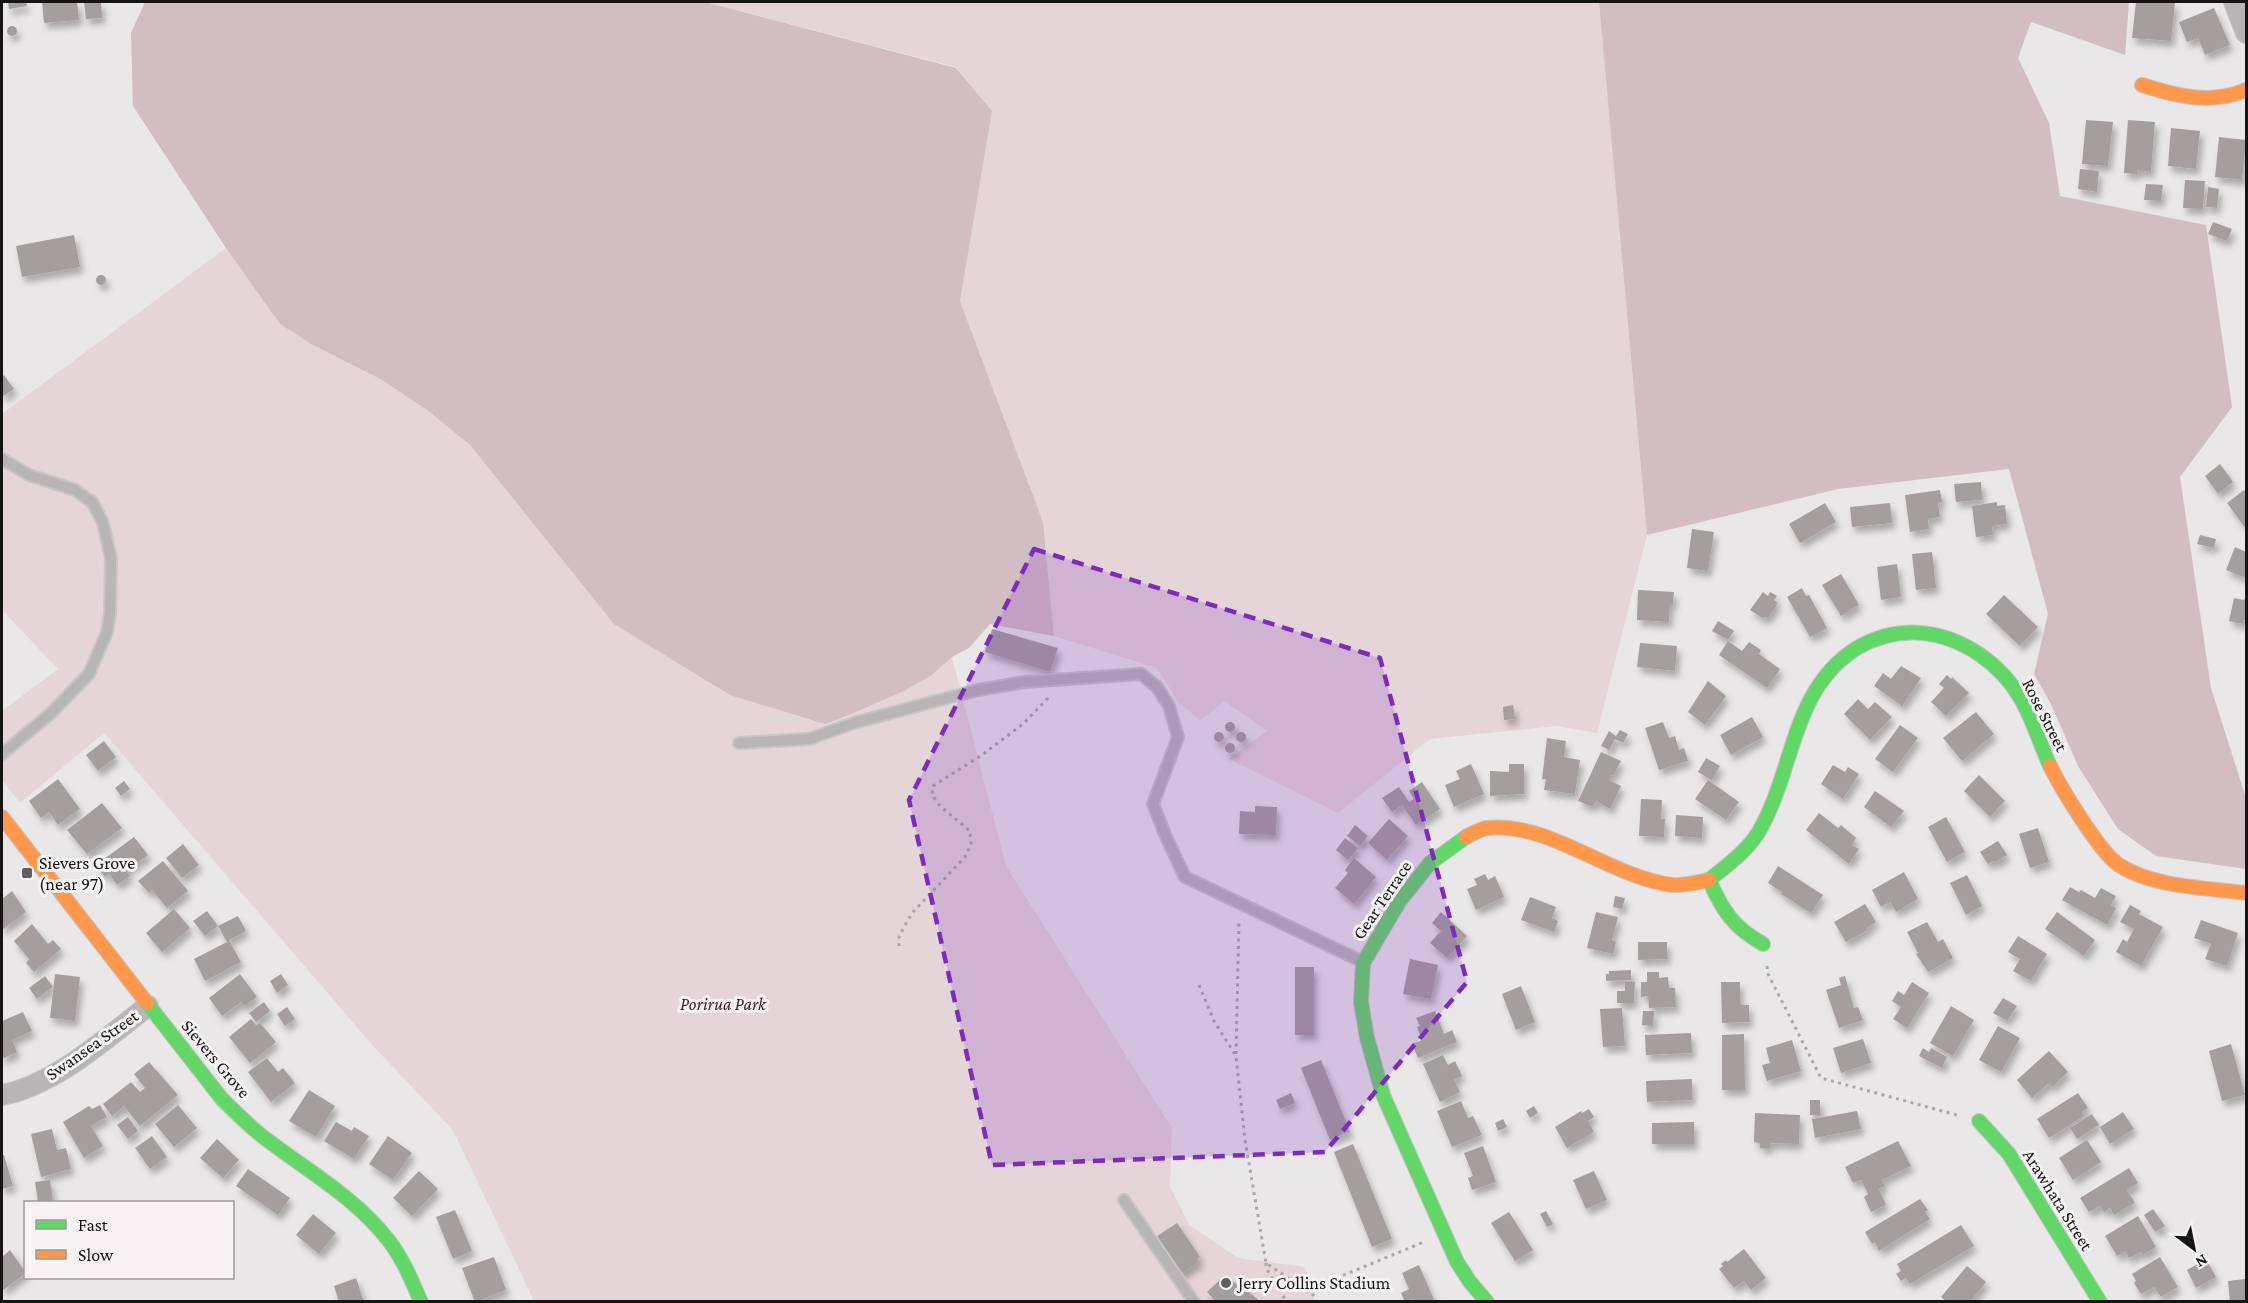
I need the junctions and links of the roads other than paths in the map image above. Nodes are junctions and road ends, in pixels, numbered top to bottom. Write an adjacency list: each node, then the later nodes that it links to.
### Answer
1 (2234, 2): 2 (street)
2 (2247, 33)
3 (2142, 85): 4 (street)
4 (2247, 90)
5 (2, 459): 7 (lane)
6 (739, 743): 12 (lane)
7 (2, 754)
8 (2, 818): 13 (street, Sievers Grove)
9 (1708, 880): 10 (street, Rose Street); 11 (street); 12 (street, Gear Terrace)
10 (2247, 893)
11 (1763, 944)
12 (1363, 963): 19 (street, Gear Terrace)
13 (148, 1006): 14 (street, Swansea Street); 17 (street, Sievers Grove)
14 (2, 1095)
15 (1979, 1121): 20 (street, Arawhata Street)
16 (1124, 1200): 18 (lane)
17 (421, 1302)
18 (1194, 1302)
19 (1487, 1302)
20 (2100, 1302)

